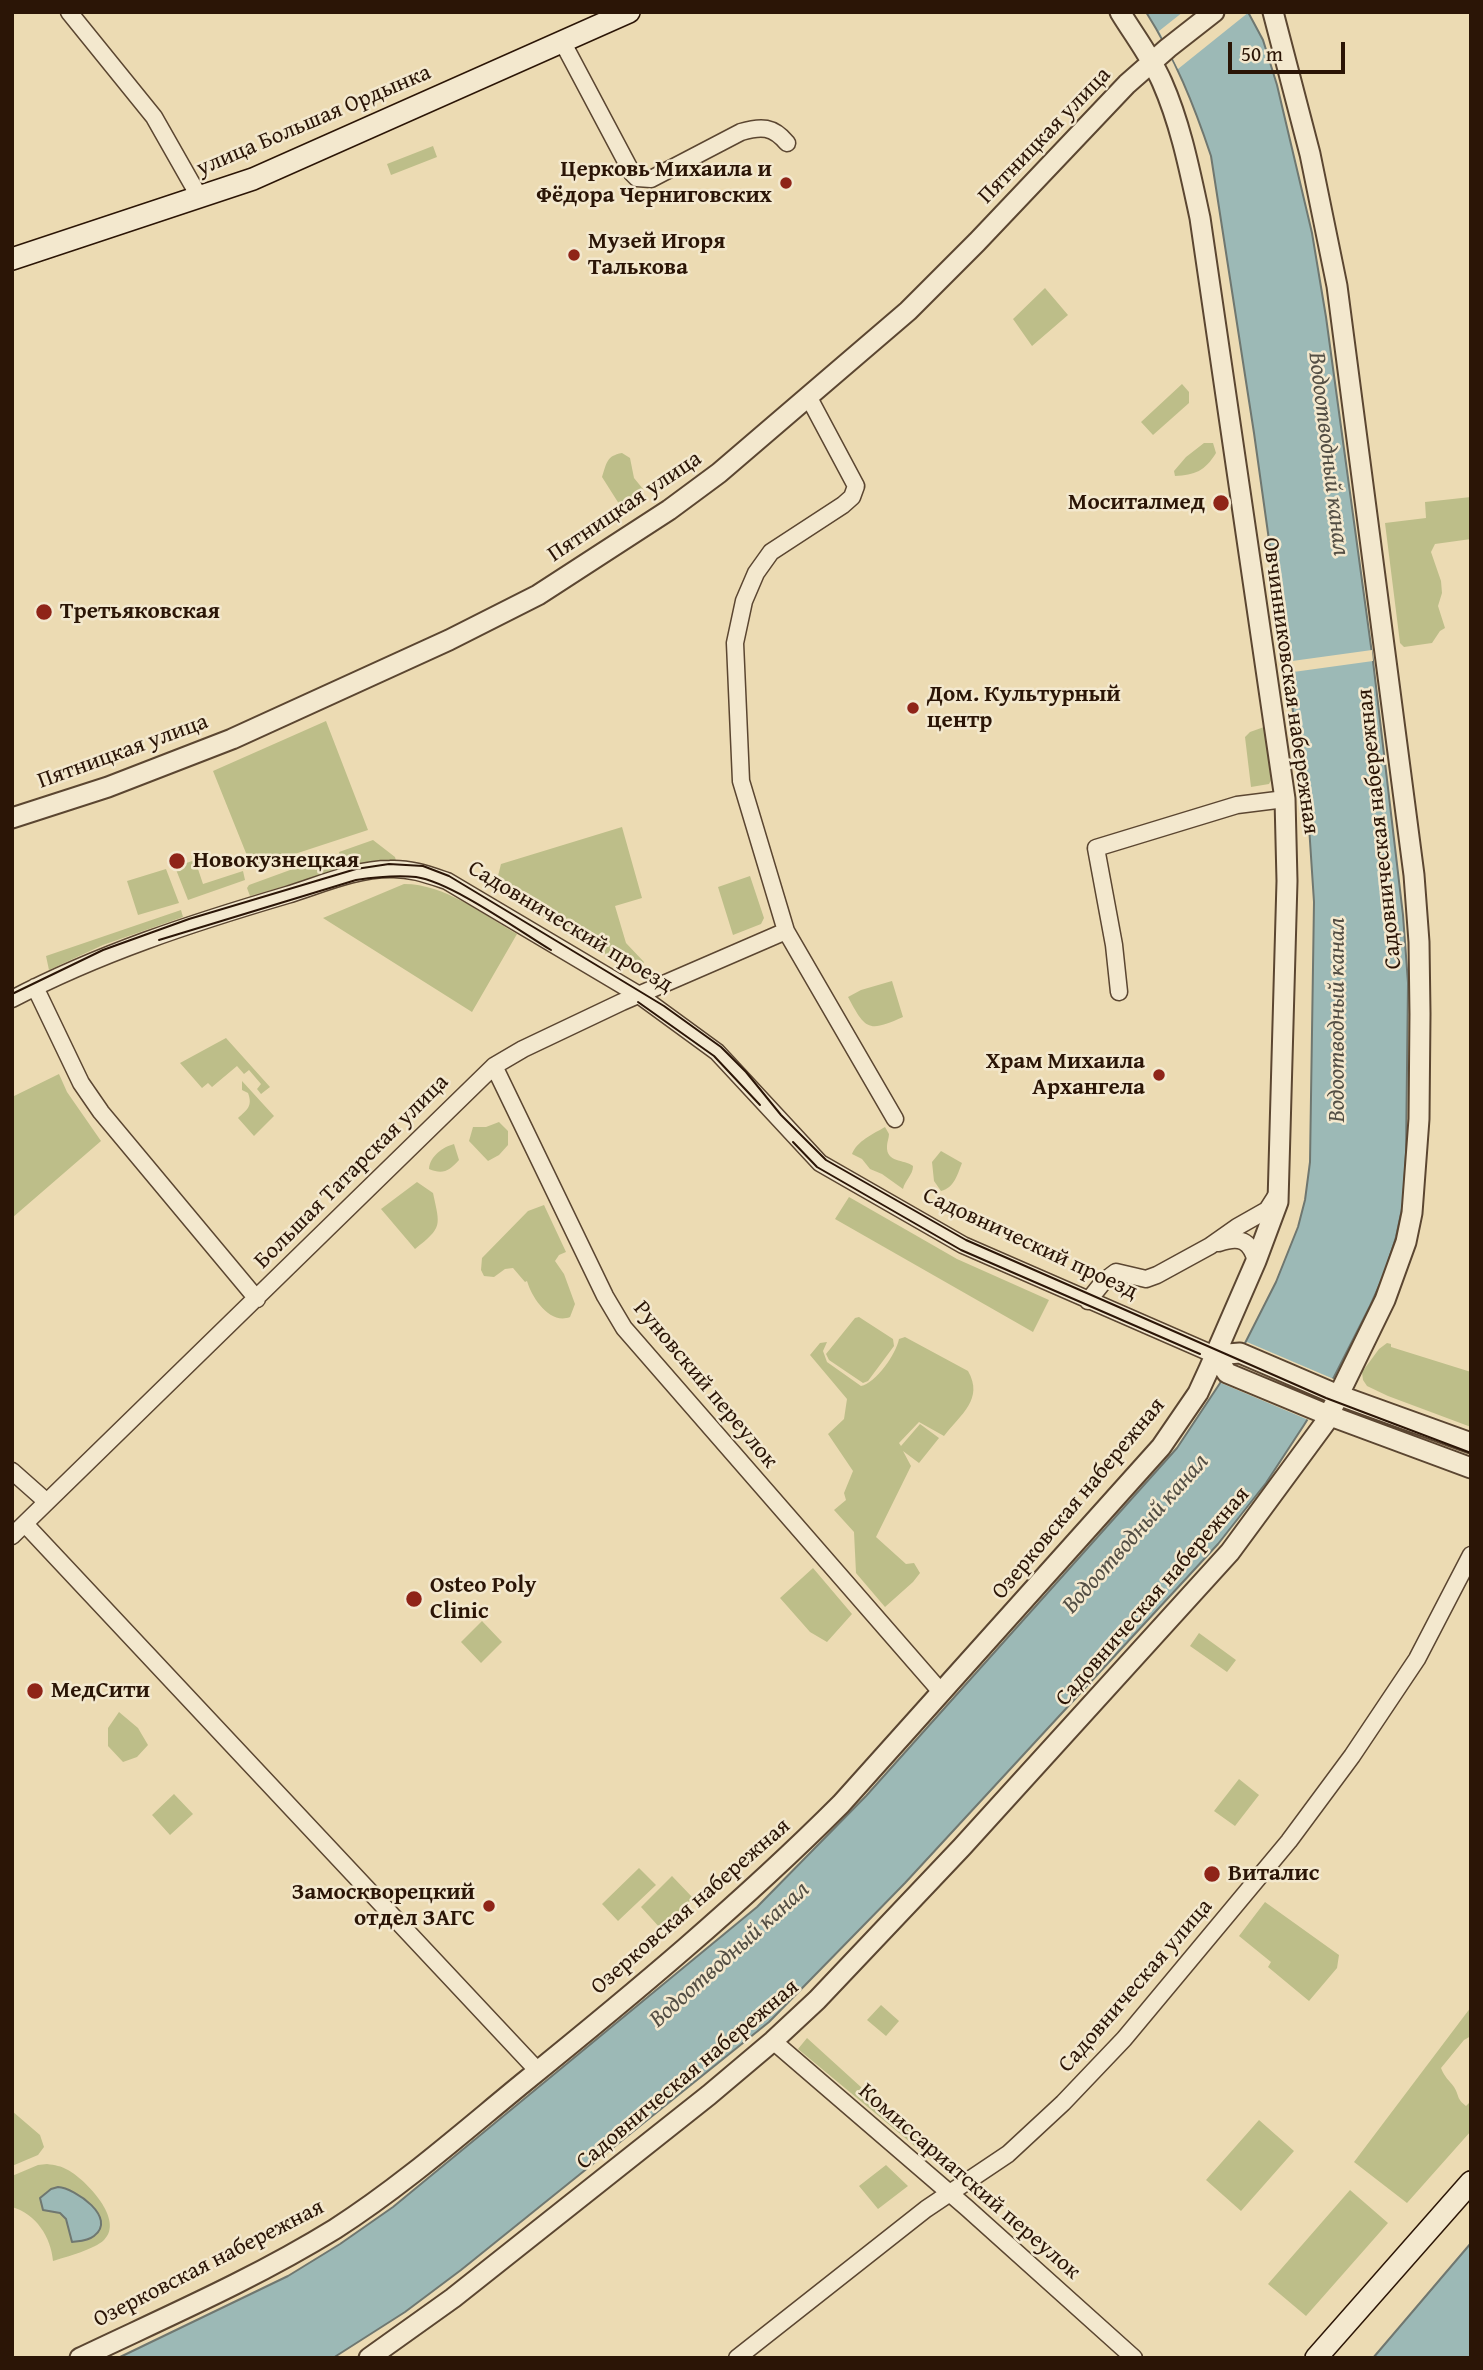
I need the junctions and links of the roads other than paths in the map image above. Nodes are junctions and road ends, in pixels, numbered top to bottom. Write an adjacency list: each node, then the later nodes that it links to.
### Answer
1 (69, 12): 9 (street)
2 (629, 12): 6 (main road, улица Большая Ордынка)
3 (1119, 12): 7 (street, Овчинниковская набережная)
4 (1214, 12): 7 (street, Пятницкая улица)
5 (1273, 12): 27 (street, Садовническая набережная)
6 (563, 43): 8 (street); 9 (main road, улица Большая Ордынка)
7 (1152, 64): 11 (street, Пятницкая улица); 12 (street, Овчинниковская набережная)
8 (787, 143)
9 (200, 198): 10 (main road, улица Большая Ордынка)
10 (12, 260)
11 (808, 396): 13 (street, Пятницкая улица); 14 (street)
12 (1284, 799): 16 (street); 21 (street, Овчинниковская набережная)
13 (12, 818)
14 (786, 931): 17 (street, Большая Татарская улица); 20 (street)
15 (35, 987): 17 (street, Садовнический проезд); 18 (street, Садовнический проезд); 24 (street)
16 (1119, 992)
17 (639, 995): 19 (street, Большая Татарская улица); 25 (street, Садовнический проезд)
18 (12, 999)
19 (494, 1066): 24 (street, Большая Татарская улица); 36 (street, Руновский переулок)
20 (895, 1119)
21 (1278, 1190): 22 (street); 23 (street, Овчинниковская набережная)
22 (1210, 1246): 23 (street); 25 (street)
23 (1256, 1261): 26 (street, Овчинниковская набережная)
24 (257, 1299): 32 (street, Большая Татарская улица)
25 (1088, 1301): 26 (street, Садовнический проезд)
26 (1215, 1355): 27 (street, Садовнический проезд); 28 (street); 36 (street, Озерковская набережная)
27 (1334, 1394): 28 (street, Садовническая набережная); 29 (street, Садовнический проезд)
28 (1323, 1413): 30 (street); 37 (street, Садовническая набережная)
29 (1471, 1443)
30 (1471, 1468)
31 (12, 1471): 32 (street)
32 (47, 1502): 33 (street, Большая Татарская улица)
33 (25, 1524): 34 (street, Большая Татарская улица); 38 (street)
34 (12, 1536)
35 (1471, 1555): 40 (street, Садовническая улица)
36 (942, 1693): 38 (street, Озерковская набережная)
37 (773, 2041): 40 (street, Комиссариатский переулок); 42 (street, Садовническая набережная)
38 (538, 2071): 41 (street, Озерковская набережная)
39 (1471, 2182): 45 (main road)
40 (950, 2193): 43 (street, Садовническая улица); 44 (street, Комиссариатский переулок)
41 (80, 2358)
42 (369, 2358)
43 (737, 2358)
44 (1134, 2358)
45 (1316, 2358)

